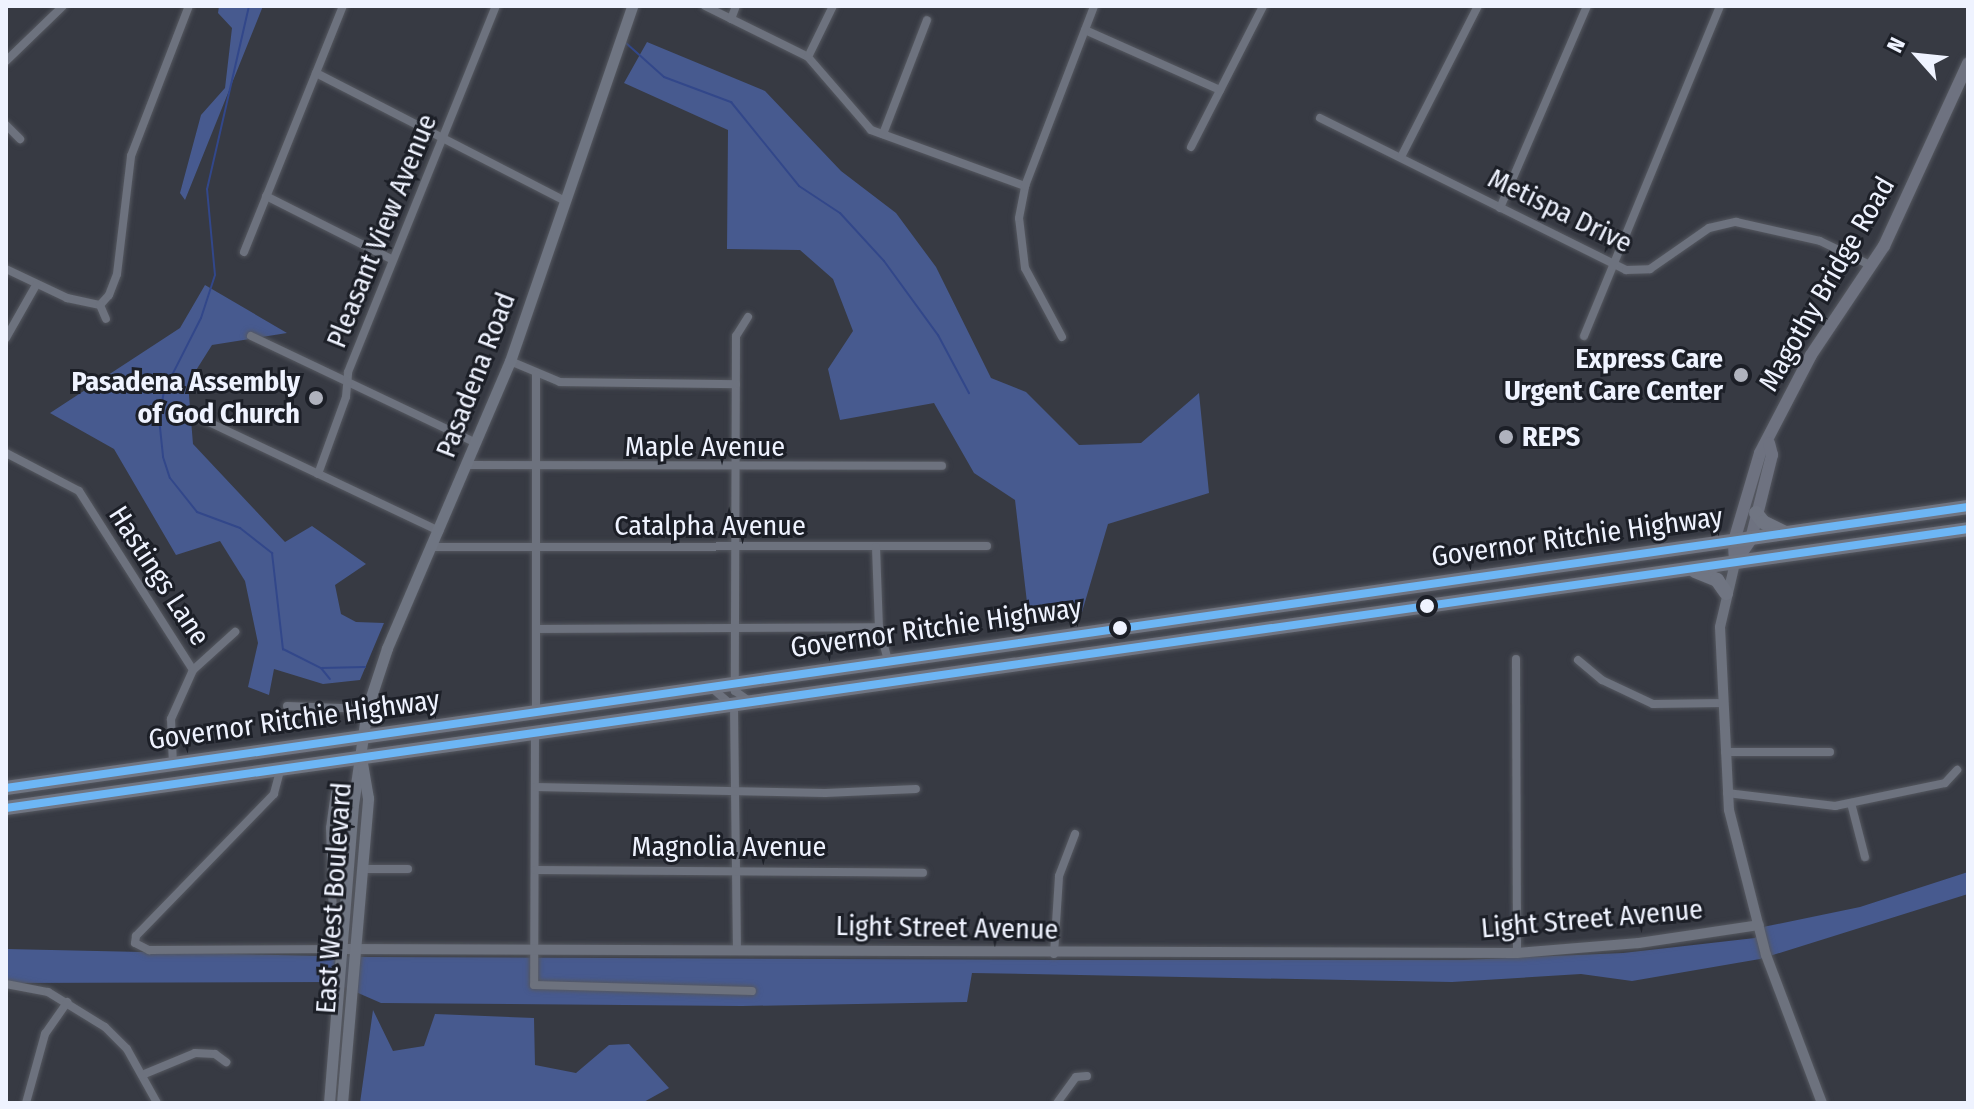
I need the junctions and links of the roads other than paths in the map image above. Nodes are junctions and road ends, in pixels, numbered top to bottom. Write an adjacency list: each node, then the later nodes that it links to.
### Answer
1 (63, 6): 18 (street)
2 (189, 6): 39 (street)
3 (343, 6): 20 (street)
4 (496, 6): 26 (street, Pleasant View Avenue)
5 (632, 6): 31 (main road, Pasadena Road)
6 (705, 6): 14 (street)
7 (736, 6): 14 (street)
8 (833, 6): 17 (street)
9 (1094, 6): 16 (street)
10 (1263, 6): 21 (street)
11 (1478, 6): 28 (street)
12 (1587, 6): 32 (street)
13 (1720, 6): 35 (street)
14 (731, 19): 17 (street)
15 (927, 20): 24 (street)
16 (1085, 30): 21 (street); 29 (street)
17 (808, 57): 24 (street)
18 (6, 61)
19 (1968, 63): 36 (main road, Magothy Bridge Road)
20 (316, 73): 26 (street); 30 (street)
21 (1220, 90): 27 (street)
22 (1320, 118): 28 (street, Metispa Drive)
23 (6, 125): 25 (street)
24 (883, 134): 29 (street)
25 (20, 139)
26 (443, 139): 31 (street); 34 (street, Pleasant View Avenue)
27 (1191, 147)
28 (1401, 157): 32 (street, Metispa Drive)
29 (1025, 186): 44 (street)
30 (266, 196): 33 (street); 34 (street)
31 (565, 201): 46 (main road, Pasadena Road)
32 (1500, 208): 35 (street, Metispa Drive)
33 (244, 252)
34 (393, 260): 48 (street, Pleasant View Avenue)
35 (1612, 263): 36 (street, Metispa Drive); 43 (street)
36 (1872, 266): 52 (main road, Magothy Bridge Road)
37 (6, 269): 38 (street)
38 (36, 285): 39 (street); 45 (street)
39 (100, 305): 41 (street)
40 (748, 317): 49 (street)
41 (106, 319)
42 (251, 336): 48 (street)
43 (1584, 336)
44 (1062, 337)
45 (6, 338)
46 (510, 361): 47 (street); 51 (main road, Pasadena Road)
47 (536, 374): 49 (street); 56 (street)
48 (347, 384): 51 (street); 58 (street, Pleasant View Avenue)
49 (736, 384): 57 (street)
50 (198, 417): 58 (street)
51 (476, 443): 54 (main road, Pasadena Road)
52 (1769, 443): 60 (main road, Magothy Bridge Road); 65 (main road, Magothy Bridge Road)
53 (6, 453): 83 (street, Hastings Lane)
54 (467, 465): 56 (street, Maple Avenue); 62 (main road, Pasadena Road)
55 (942, 466): 57 (street, Maple Avenue)
56 (533, 468): 57 (street, Maple Avenue); 69 (street)
57 (736, 470): 70 (street)
58 (318, 474): 62 (street)
59 (1968, 507): 63 (highway, Governor Ritchie Highway)
60 (1756, 513): 63 (highway); 64 (main road, Magothy Bridge Road)
61 (1968, 529): 71 (highway)
62 (439, 531): 67 (main road, Pasadena Road)
63 (1786, 533): 64 (highway, Governor Ritchie Highway)
64 (1751, 539): 65 (highway, Governor Ritchie Highway); 71 (main road, Magothy Bridge Road)
65 (1734, 541): 71 (main road, Magothy Bridge Road); 76 (highway, Governor Ritchie Highway)
66 (987, 546): 68 (street, Catalpha Avenue)
67 (433, 547): 69 (street, Catalpha Avenue); 91 (main road, Pasadena Road)
68 (876, 547): 70 (street, Catalpha Avenue); 74 (street)
69 (535, 548): 70 (street, Catalpha Avenue); 75 (street)
70 (735, 548): 77 (street)
71 (1735, 563): 72 (highway); 73 (street)
72 (1687, 569): 73 (highway); 79 (highway)
73 (1726, 593): 88 (street)
74 (879, 627): 77 (street); 82 (street)
75 (537, 629): 77 (street); 92 (street)
76 (1104, 630): 79 (highway); 82 (highway, Governor Ritchie Highway)
77 (736, 631): 84 (street)
78 (235, 632): 83 (street)
79 (1107, 652): 87 (highway)
80 (1516, 659): 125 (street)
81 (1578, 660): 88 (street)
82 (888, 661): 84 (highway, Governor Ritchie Highway)
83 (193, 670): 99 (street, Hastings Lane)
84 (735, 682): 85 (highway, Governor Ritchie Highway); 87 (street)
85 (706, 686): 86 (highway, Governor Ritchie Highway); 90 (street)
86 (608, 701): 92 (highway, Governor Ritchie Highway); 93 (highway)
87 (756, 703): 90 (highway)
88 (1723, 703): 96 (street)
89 (287, 706): 91 (street)
90 (734, 707): 93 (highway); 105 (street)
91 (367, 709): 94 (main road, Pasadena Road)
92 (536, 711): 94 (highway, Governor Ritchie Highway); 95 (highway)
93 (535, 735): 95 (highway); 102 (street)
94 (363, 737): 98 (main road, Pasadena Road); 99 (highway, Governor Ritchie Highway)
95 (463, 743): 98 (highway)
96 (1725, 752): 97 (street); 107 (street)
97 (1830, 752)
98 (361, 757): 101 (highway); 112 (main road, East West Boulevard); 115 (main road, East West Boulevard)
99 (173, 764): 103 (highway, Governor Ritchie Highway)
100 (1957, 770): 108 (street)
101 (280, 771): 109 (highway); 121 (street, Light Street Avenue)
102 (535, 787): 105 (street); 117 (street)
103 (6, 788)
104 (916, 789): 105 (street)
105 (735, 790): 114 (street)
106 (335, 793): 111 (street)
107 (1727, 793): 108 (street); 120 (street)
108 (1851, 803): 113 (street)
109 (6, 808)
110 (1075, 834): 126 (street)
111 (331, 847): 112 (street); 119 (street)
112 (350, 847): 121 (main road, East West Boulevard)
113 (1865, 857)
114 (733, 868): 117 (street, Magnolia Avenue); 118 (street, Magnolia Avenue); 123 (street)
115 (362, 869): 116 (street); 122 (main road, East West Boulevard)
116 (408, 869)
117 (535, 870): 124 (street)
118 (923, 873)
119 (333, 917)
120 (1759, 925): 125 (street, Light Street Avenue); 138 (street)
121 (342, 949): 122 (street, Light Street Avenue); 135 (main road, East West Boulevard)
122 (356, 949): 124 (street, Light Street Avenue); 136 (main road, East West Boulevard)
123 (737, 949): 124 (street, Light Street Avenue); 126 (street, Light Street Avenue)
124 (534, 952): 128 (street)
125 (1517, 953): 126 (street, Light Street Avenue)
126 (1054, 955)
127 (6, 984): 129 (street)
128 (752, 991)
129 (67, 1002): 131 (street); 133 (street)
130 (226, 1062): 131 (street)
131 (142, 1075): 134 (street)
132 (1087, 1076): 137 (street)
133 (26, 1103)
134 (157, 1103)
135 (329, 1103)
136 (342, 1103)
137 (1057, 1103)
138 (1822, 1103)

